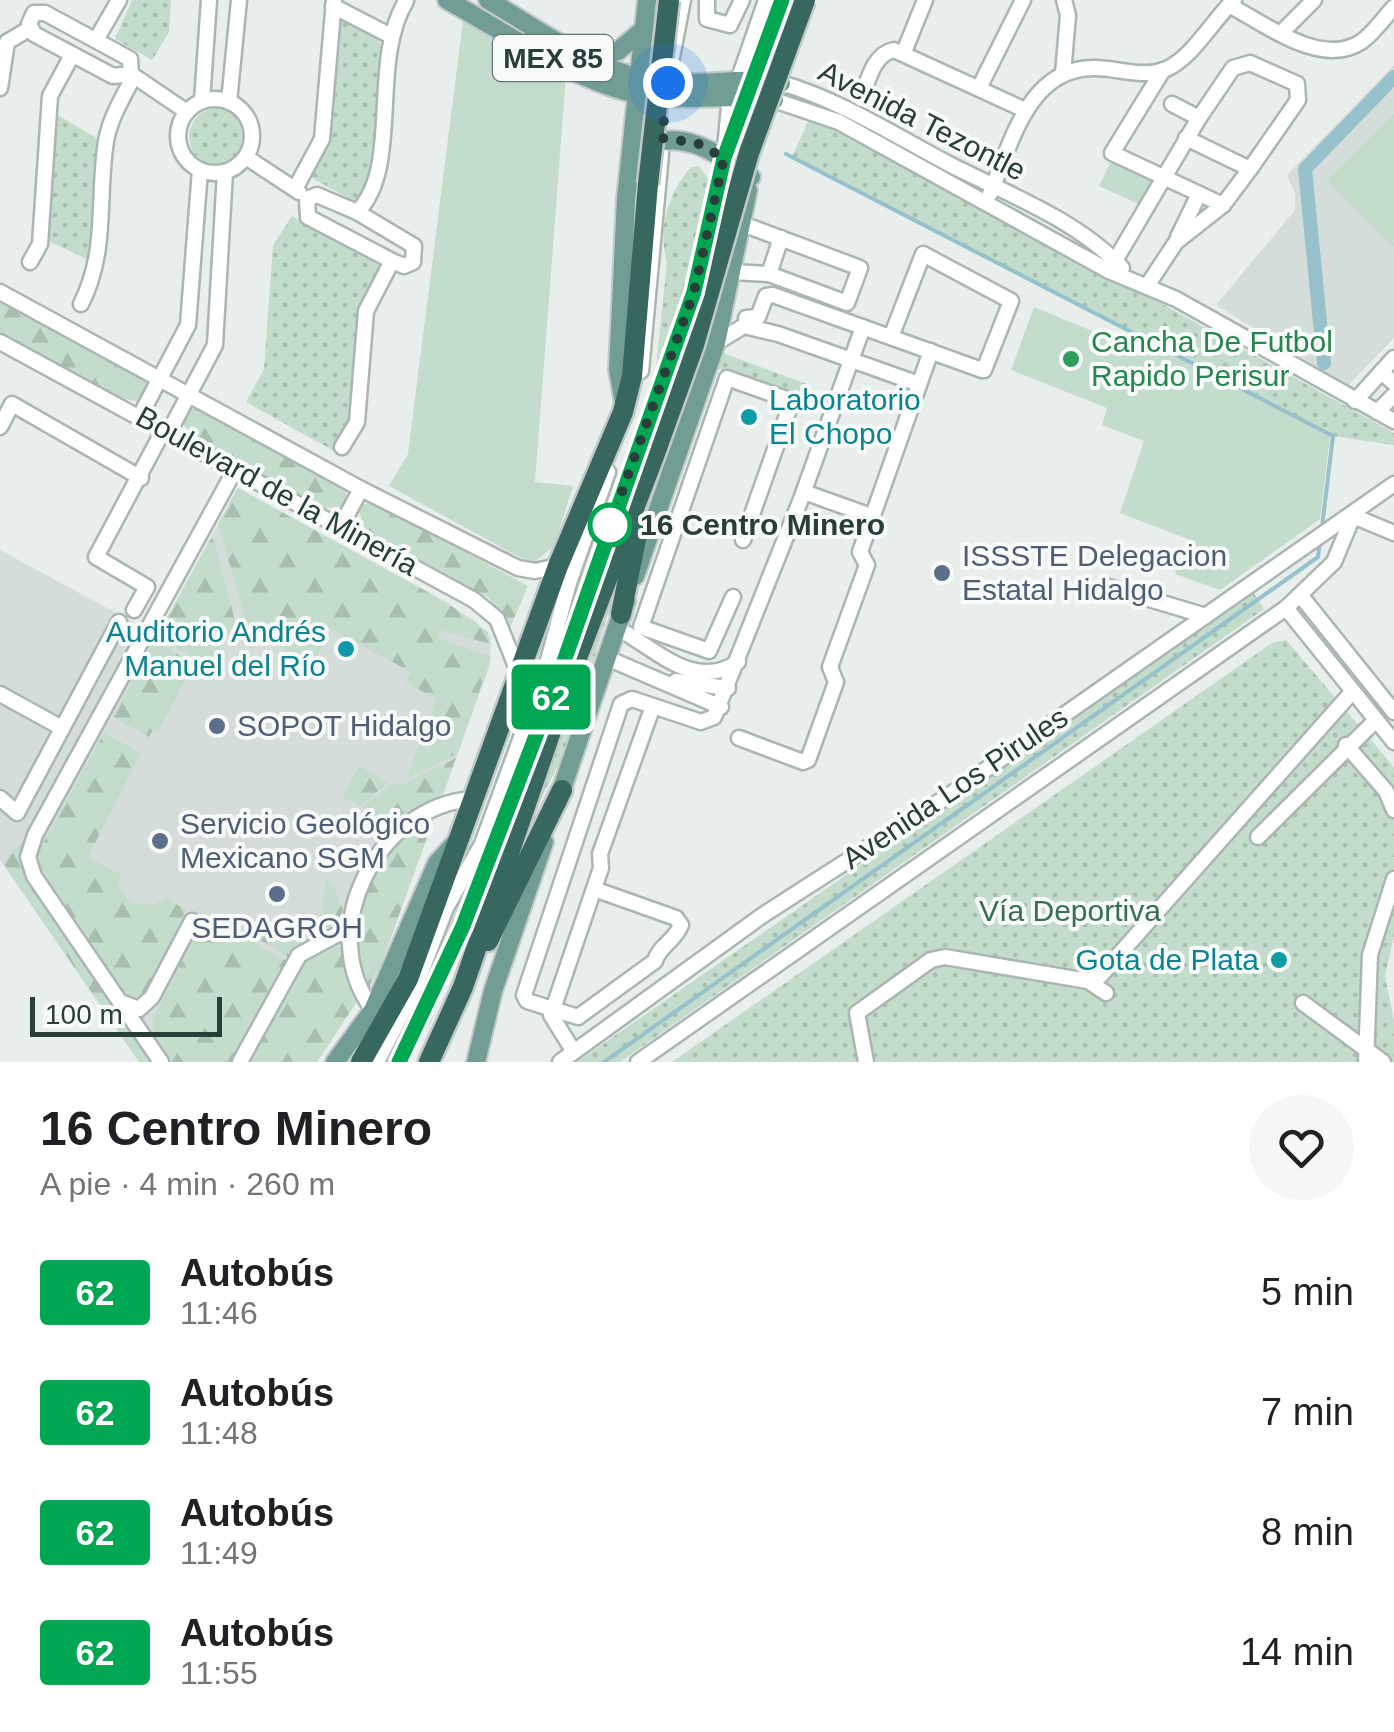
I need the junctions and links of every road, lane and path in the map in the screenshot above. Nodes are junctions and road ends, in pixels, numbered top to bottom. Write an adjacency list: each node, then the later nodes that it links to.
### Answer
1 (119, 0): 28 (street)
2 (209, 0): 42 (street)
3 (239, 0): 43 (street)
4 (406, 0): 26 (street)
5 (447, 0): 36 (main road, MEX 85)
6 (647, 0): 23 (main road)
7 (676, 0): 35 (street); 92 (highway, bridge)
8 (707, 0): 9 (street)
9 (742, 0)
10 (766, 0): 38 (street)
11 (782, 0): 38 (street)
12 (805, 0): 99 (highway, bridge)
13 (813, 0): 40 (main road)
14 (925, 0): 29 (street)
15 (1024, 0): 37 (street)
16 (1064, 0): 33 (street)
17 (1314, 0): 25 (street)
18 (496, 2): 31 (main road, MEX 85)
19 (334, 3): 26 (street); 59 (street)
20 (1232, 3): 25 (street); 32 (street)
21 (38, 6): 24 (street); 28 (street)
22 (1394, 7): 25 (street)
23 (644, 28): 31 (main road); 36 (main road)
24 (29, 29): 27 (street); 30 (street)
25 (1282, 32)
26 (389, 35): 63 (street)
27 (4, 40): 39 (street)
28 (96, 40): 34 (street)
29 (904, 52): 37 (street); 41 (street)
30 (71, 57): 34 (street); 68 (street)
31 (589, 60): 36 (main road, MEX 85)
32 (1163, 70): 33 (street); 57 (street)
33 (1063, 74): 45 (street)
34 (132, 75): 46 (street); 75 (street)
35 (668, 85): 36 (main road, MEX 85); 38 (main road, Avenida Tezontle / MEX 85); 48 (street)
36 (639, 86): 50 (main road)
37 (980, 86): 45 (street)
38 (742, 87): 40 (main road, Avenida Tezontle / MEX 85); 52 (street)
39 (0, 88)
40 (778, 92): 56 (main road); 58 (street, Avenida Tezontle); 61 (street, Avenida Tezontle)
41 (861, 100)
42 (202, 101): 43 (street); 46 (street)
43 (229, 102): 51 (street)
44 (1172, 104): 47 (street)
45 (1025, 110): 58 (street)
46 (187, 112): 54 (street)
47 (1199, 118): 49 (street); 53 (street)
48 (662, 138): 50 (main road); 52 (main road); 165 (street)
49 (1186, 138): 53 (street); 57 (street)
50 (632, 151): 92 (main road)
51 (246, 157): 55 (street); 59 (street)
52 (724, 158): 56 (main road); 166 (street)
53 (1250, 169): 62 (street)
54 (200, 170): 55 (street); 86 (street)
55 (225, 172): 89 (street)
56 (751, 177): 64 (main road)
57 (1164, 178): 60 (street); 69 (street)
58 (993, 187): 61 (street); 69 (street, Avenida Tezontle)
59 (301, 194): 63 (street); 67 (street)
60 (1199, 194): 62 (street); 66 (street)
61 (986, 204): 69 (street, Avenida Tezontle)
62 (1223, 205): 66 (street)
63 (357, 212): 67 (street)
64 (740, 224): 65 (street); 70 (main road)
65 (781, 238): 71 (street); 71 (street)
66 (1176, 242): 72 (street)
67 (392, 261): 98 (street)
68 (30, 262)
69 (1112, 266): 72 (street, Avenida Tezontle)
70 (732, 272): 71 (street); 74 (main road)
71 (768, 274)
72 (1148, 286): 91 (street, Avenida Tezontle)
73 (0, 292): 86 (street, Boulevard de la Minería)
74 (727, 301): 76 (street); 81 (main road)
75 (81, 304)
76 (746, 318): 77 (street); 78 (street)
77 (863, 327): 79 (street); 84 (street)
78 (778, 334): 81 (street); 84 (street)
79 (891, 337): 82 (street); 82 (street)
80 (0, 342): 94 (street, Boulevard de la Minería)
81 (716, 343): 118 (main road)
82 (931, 352): 88 (street)
83 (1394, 358): 85 (street)
84 (851, 360): 88 (street); 104 (street)
85 (1381, 372): 87 (street); 91 (street)
86 (160, 378): 89 (street, Boulevard de la Minería); 94 (street)
87 (1394, 383)
88 (919, 384): 105 (street)
89 (189, 394): 97 (street); 103 (street, Boulevard de la Minería)
90 (1394, 395): 93 (street)
91 (1355, 401): 93 (street, Avenida Tezontle)
92 (625, 406): 110 (highway)
93 (1378, 412): 95 (street, Avenida Tezontle)
94 (140, 416): 97 (street, Boulevard de la Minería)
95 (1394, 422)
96 (0, 426): 101 (street)
97 (167, 430): 100 (street, Boulevard de la Minería); 101 (street)
98 (342, 447)
99 (653, 459): 118 (highway); 150 (highway)
100 (236, 468): 107 (street, Boulevard de la Minería); 129 (street)
101 (141, 478): 115 (street)
102 (1394, 484): 106 (street, Avenida Los Pirules)
103 (361, 488): 107 (street); 110 (street, Boulevard de la Minería)
104 (804, 492): 105 (street); 120 (street)
105 (871, 516): 131 (street)
106 (1353, 516): 108 (street); 112 (street, Avenida Los Pirules); 116 (street, Avenida Los Pirules)
107 (341, 526): 121 (street, Boulevard de la Minería)
108 (1394, 533)
109 (743, 540): 118 (street)
110 (558, 566): 121 (highway)
111 (1109, 587): 116 (street)
112 (1301, 596): 114 (street, Avenida Los Pirules); 127 (street)
113 (733, 597): 118 (street)
114 (1286, 608): 123 (street); 170 (street, Avenida Los Pirules)
115 (134, 610)
116 (1206, 616): 159 (street, Avenida Los Pirules)
117 (120, 622): 128 (street)
118 (628, 624): 119 (main road); 120 (street)
119 (616, 660): 122 (street); 126 (street); 137 (main road)
120 (738, 662): 122 (street)
121 (518, 674): 140 (highway)
122 (728, 688): 126 (street)
123 (1353, 691): 130 (street); 146 (street)
124 (0, 694): 128 (street)
125 (652, 706): 126 (street); 145 (street); 157 (street)
126 (721, 707)
127 (1394, 712)
128 (70, 714): 129 (street); 134 (street)
129 (97, 720): 135 (street)
130 (1376, 720): 132 (street); 133 (street)
131 (739, 738)
132 (1394, 742)
133 (1346, 745): 141 (street); 142 (street)
134 (43, 764): 135 (street); 136 (street)
135 (66, 777): 138 (street)
136 (35, 778): 138 (street); 139 (street)
137 (562, 790): 150 (highway); 168 (main road)
138 (59, 791): 154 (street)
139 (0, 798)
140 (474, 799): 143 (highway); 148 (street)
141 (1394, 810)
142 (1258, 837)
143 (462, 838): 156 (main road); 164 (highway)
144 (1394, 879): 160 (street)
145 (594, 889): 157 (street); 157 (street)
146 (1152, 916): 149 (street); 151 (street)
147 (192, 921): 153 (street)
148 (352, 928): 156 (street); 162 (street)
149 (1160, 934)
150 (482, 940): 167 (highway)
151 (1088, 981): 152 (street); 171 (street)
152 (1106, 993)
153 (152, 997): 154 (street); 158 (street)
154 (118, 1000): 158 (street)
155 (1303, 1003): 160 (street)
156 (373, 1010): 163 (main road)
157 (552, 1010): 159 (street)
158 (144, 1038): 161 (street)
159 (574, 1052): 169 (street, Avenida Los Pirules)
160 (1366, 1056): 172 (street)
161 (161, 1062)
162 (240, 1062)
163 (335, 1062)
164 (361, 1062)
165 (377, 1062)
166 (398, 1062)
167 (429, 1062)
168 (476, 1062)
169 (560, 1062)
170 (638, 1062)
171 (866, 1062)
172 (1383, 1062)

